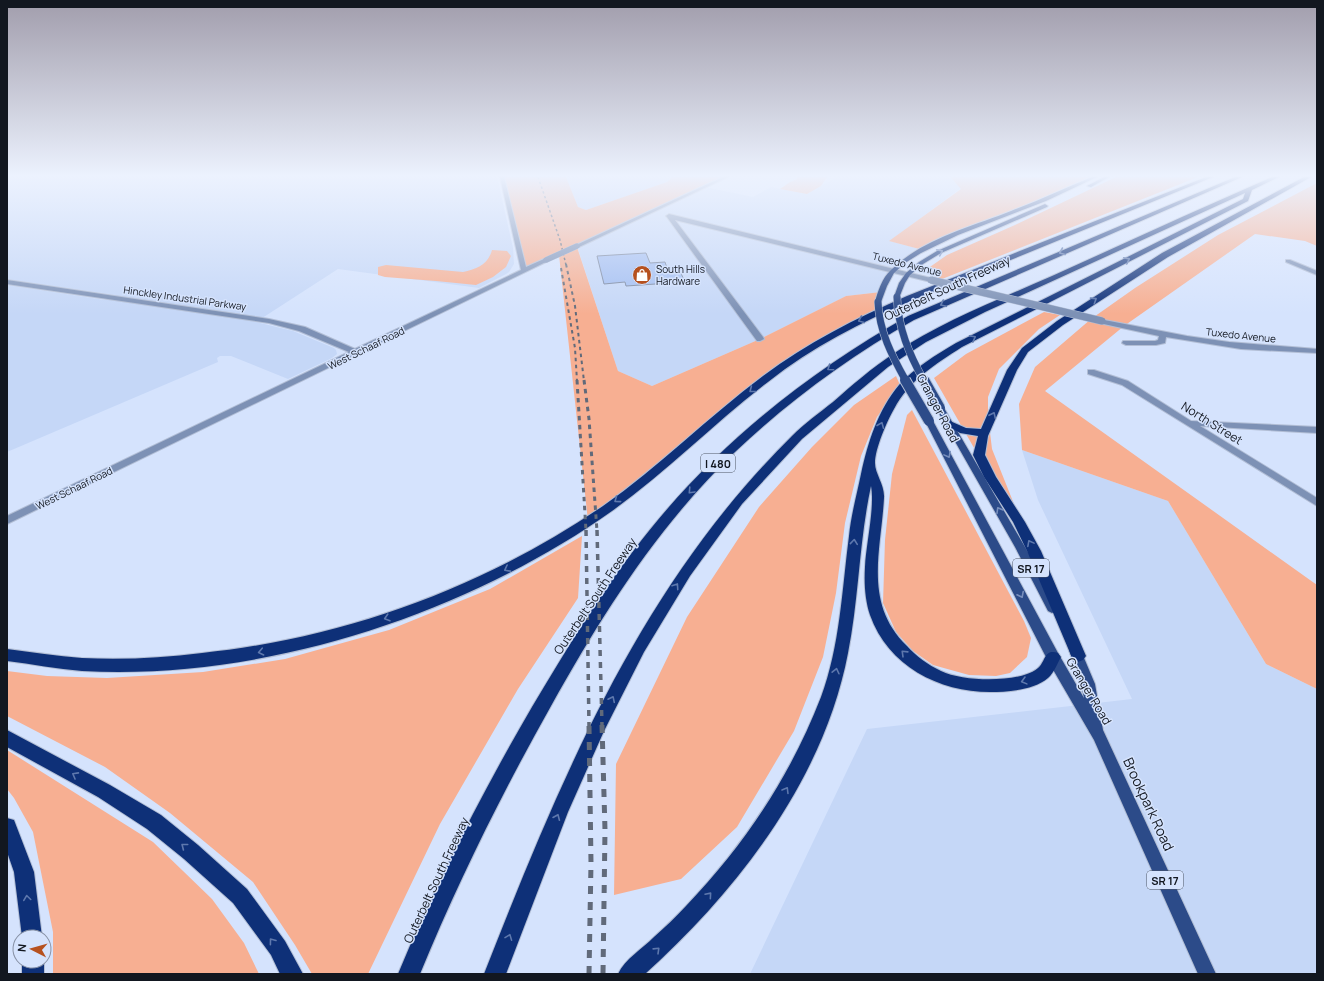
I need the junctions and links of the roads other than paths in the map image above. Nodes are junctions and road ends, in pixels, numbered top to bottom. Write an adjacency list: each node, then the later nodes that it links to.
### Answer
1 (513, 223): 13 (street)
2 (628, 223): 13 (street, West Schaaf Road, bridge)
3 (674, 223): 19 (street)
4 (694, 223): 14 (street, Tuxedo Avenue)
5 (989, 223): 14 (main road, Granger Road / SR 17)
6 (1011, 223): 16 (main road, Granger Road / SR 17, one-way to 6)
7 (1096, 223): 31 (highway, one-way to 31)
8 (1132, 223): 39 (highway, Outerbelt South Freeway / I 480, one-way to 39)
9 (1175, 223): 40 (highway, one-way to 9)
10 (1201, 223): 28 (highway, one-way to 10)
11 (1224, 223): 27 (highway, one-way to 11)
12 (1288, 261): 15 (street)
13 (524, 271): 22 (street, West Schaaf Road)
14 (893, 271): 16 (street, Tuxedo Avenue); 33 (main road, Granger Road / SR 17, one-way to 33, bridge)
15 (1317, 273)
16 (908, 274): 18 (street, Tuxedo Avenue, bridge); 25 (main road, Granger Road / SR 17, bridge)
17 (7, 282): 22 (street, Hinckley Industrial Parkway)
18 (1163, 334): 20 (street); 21 (street, Tuxedo Avenue)
19 (760, 339)
20 (1126, 342)
21 (1317, 351)
22 (356, 352): 30 (street, West Schaaf Road)
23 (1091, 372): 24 (street, North Street)
24 (1190, 423): 26 (street); 29 (street, North Street)
25 (950, 424): 27 (highway); 32 (main road, Granger Road / SR 17, one-way to 25)
26 (1317, 430)
27 (985, 432): 32 (highway, one-way to 27)
28 (870, 462): 33 (highway, one-way to 28); 41 (highway, one-way to 28)
29 (1317, 503)
30 (7, 520)
31 (7, 654)
32 (1078, 656): 34 (main road, Granger Road / SR 17)
33 (1053, 657): 34 (main road, Granger Road / SR 17)
34 (1099, 736): 42 (main road, Brookpark Road / SR 17)
35 (7, 738): 38 (highway, one-way to 35)
36 (7, 827): 37 (highway, one-way to 36)
37 (31, 929)
38 (292, 974)
39 (409, 974)
40 (495, 974)
41 (629, 974)
42 (1208, 974)

